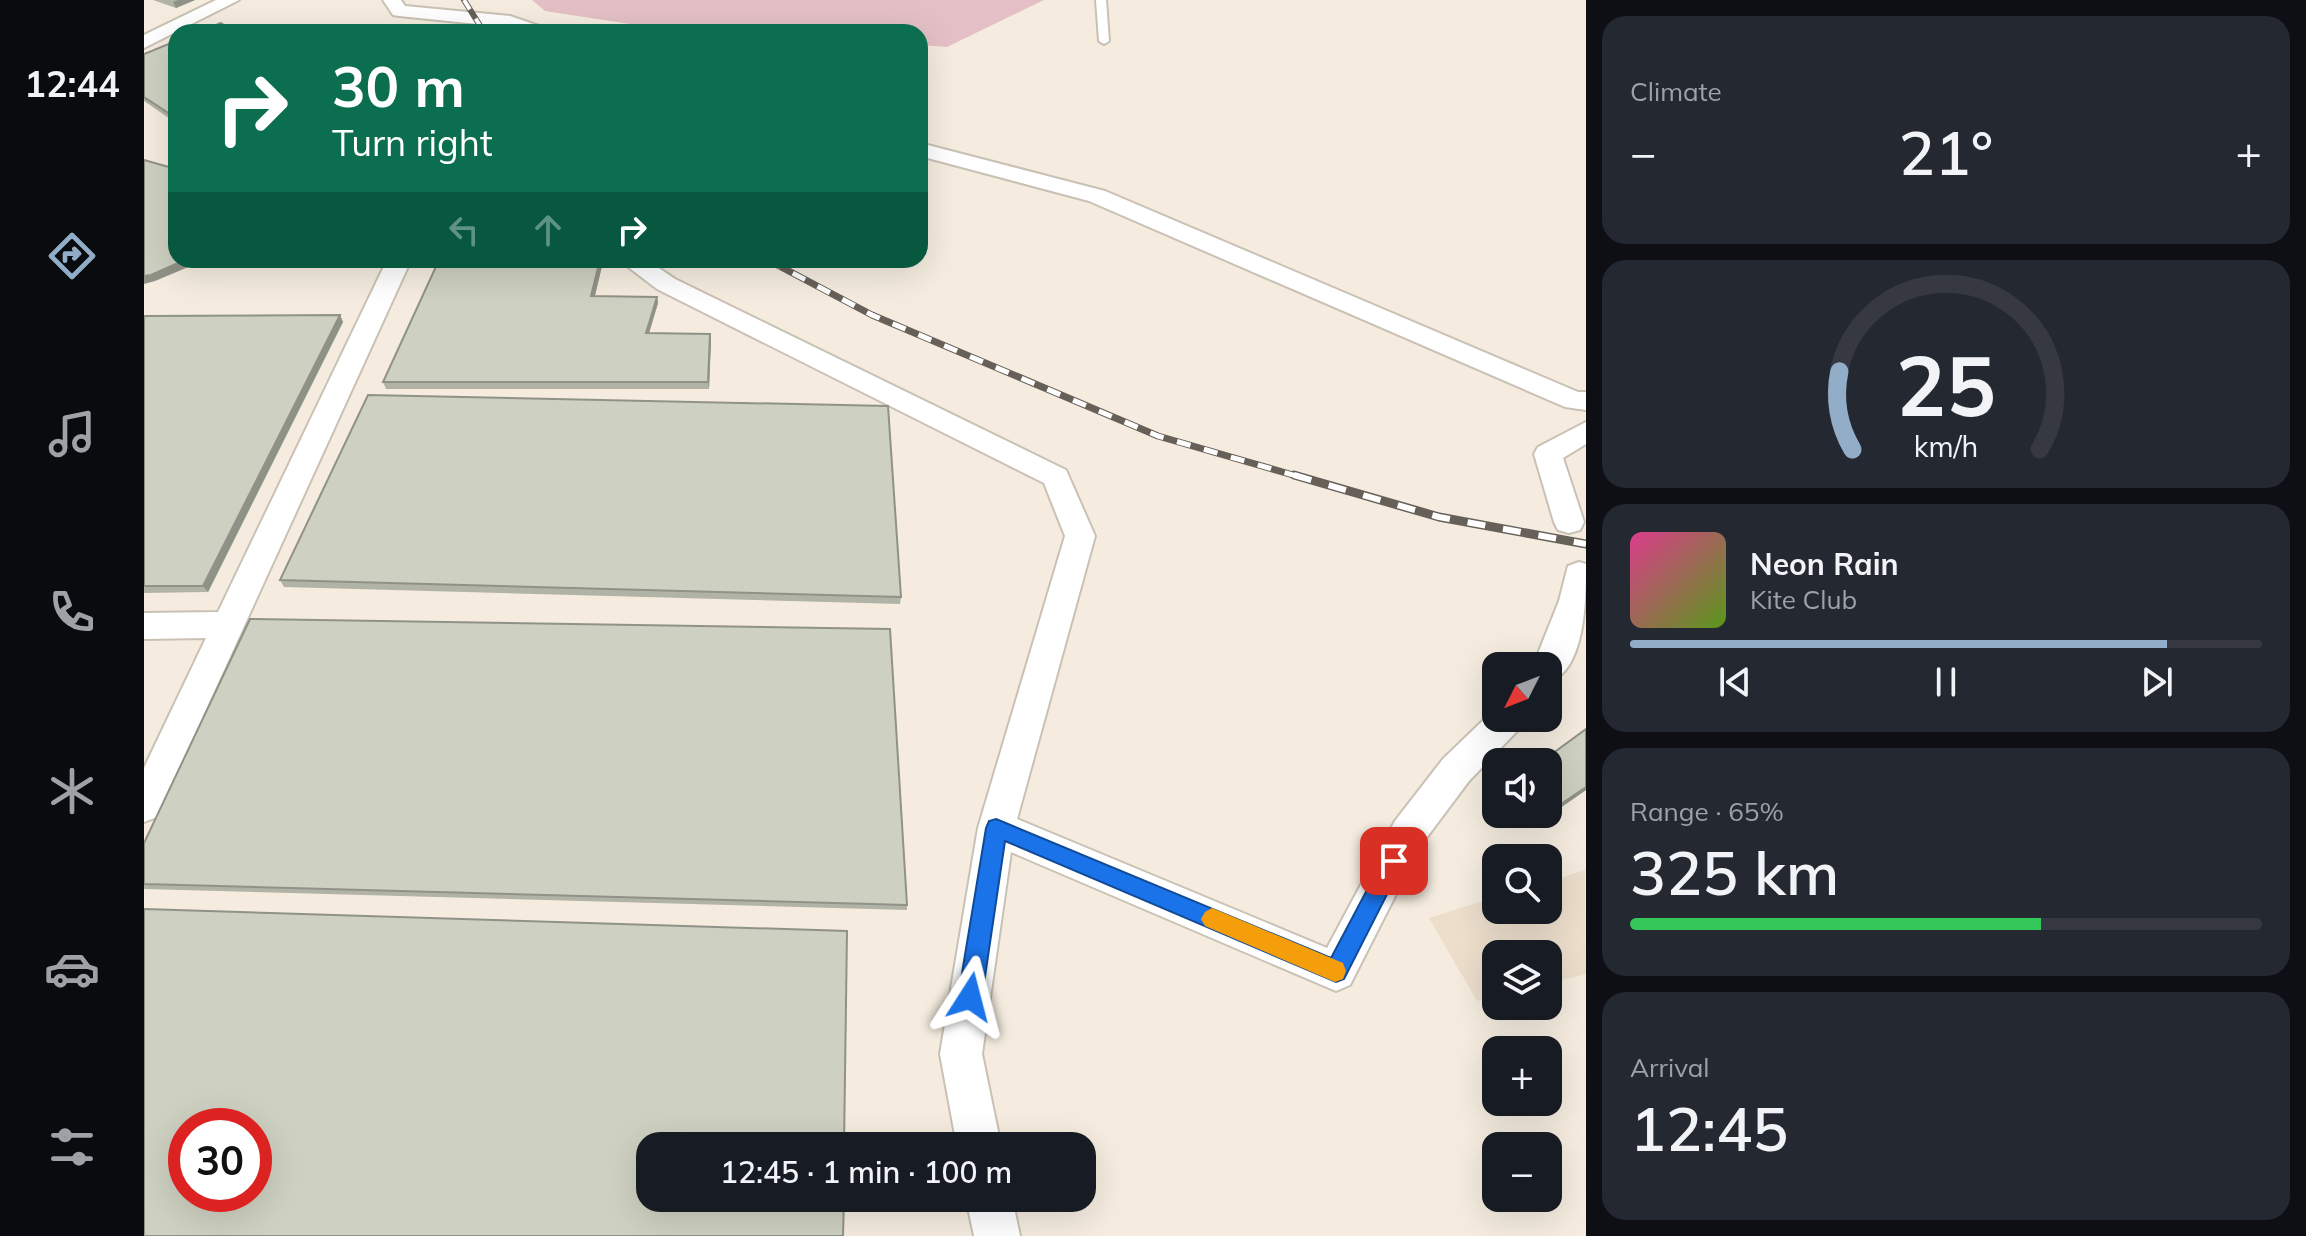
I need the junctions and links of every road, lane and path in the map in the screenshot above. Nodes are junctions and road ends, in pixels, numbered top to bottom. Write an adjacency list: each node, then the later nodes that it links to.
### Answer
1 (230, 0): 4 (street)
2 (1101, 0): 8 (lane)
3 (395, 6): 5 (street); 6 (street)
4 (181, 24)
5 (406, 24)
6 (516, 24)
7 (168, 30): 9 (street)
8 (1104, 41)
9 (144, 42)
10 (928, 151): 13 (street)
11 (395, 268): 17 (street)
12 (643, 268): 22 (street)
13 (1586, 401)
14 (1586, 431): 15 (street)
15 (1569, 522)
16 (1579, 574): 19 (street)
17 (228, 625): 18 (street); 21 (street)
18 (144, 626)
19 (1557, 652)
20 (1494, 732): 22 (street)
21 (144, 806)
22 (996, 828): 23 (street)
23 (976, 1132)
24 (992, 1212): 25 (street)
25 (997, 1236)

